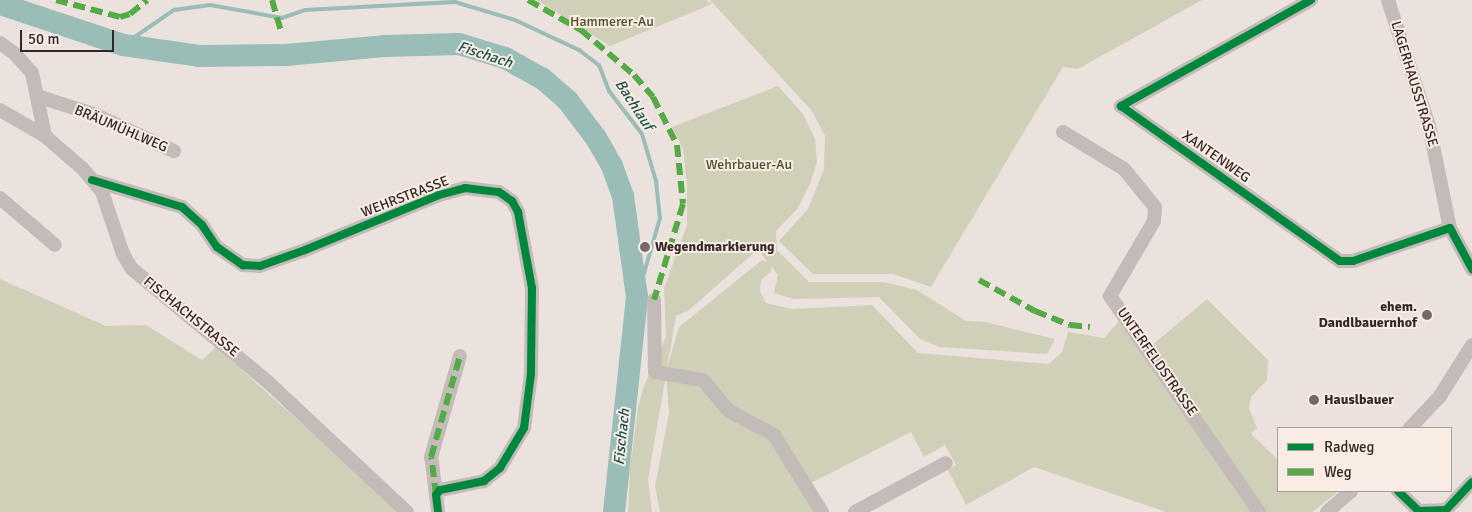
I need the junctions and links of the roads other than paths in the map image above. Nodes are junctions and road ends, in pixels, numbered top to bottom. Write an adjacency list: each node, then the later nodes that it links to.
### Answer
1 (1311, 0): 11 (street, XANTENWEG)
2 (1388, 0): 11 (street, LAGERHAUSSTRASSE)
3 (0, 43): 4 (street)
4 (40, 97): 7 (street); 8 (street, BRÄUMÜHLWEG)
5 (0, 110): 7 (street, FISCHACHSTRASSE)
6 (1063, 132): 27 (street, UNTERFELDSTRASSE)
7 (45, 136): 9 (street, FISCHACHSTRASSE)
8 (174, 151)
9 (92, 180): 22 (street, WEHRSTRASSE); 23 (street, FISCHACHSTRASSE)
10 (0, 198): 12 (street)
11 (1450, 228): 13 (street)
12 (54, 245)
13 (1472, 269)
14 (654, 300): 25 (street)
15 (1472, 346): 17 (street)
16 (460, 356): 22 (street)
17 (1411, 427)
18 (946, 463): 26 (street)
19 (1472, 482): 21 (street)
20 (1350, 492): 28 (street)
21 (1399, 492)
22 (436, 495): 24 (street)
23 (407, 512)
24 (438, 512)
25 (822, 512)
26 (855, 512)
27 (1259, 512)
28 (1327, 512)

